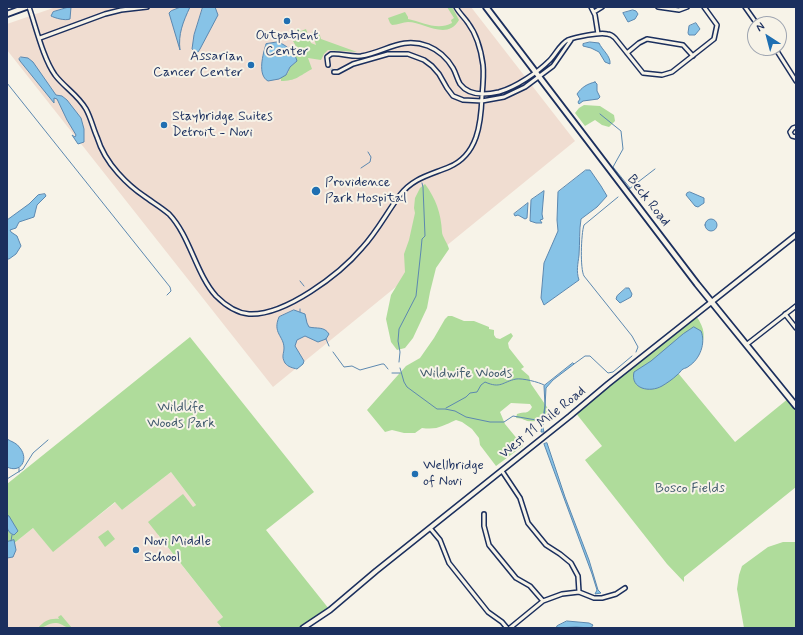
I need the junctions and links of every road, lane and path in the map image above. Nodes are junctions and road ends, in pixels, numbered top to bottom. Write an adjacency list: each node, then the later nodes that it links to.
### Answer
1 (28, 7): 12 (main road); 15 (street)
2 (147, 7): 15 (street)
3 (456, 7): 29 (street)
4 (486, 7): 26 (main road, Beck Road)
5 (591, 7): 11 (street)
6 (602, 7): 11 (street)
7 (658, 7): 8 (street)
8 (687, 7)
9 (704, 7): 20 (street)
10 (745, 7): 13 (street)
11 (594, 12): 14 (street)
12 (7, 14)
13 (752, 16)
14 (598, 34): 16 (street); 18 (street)
15 (40, 38): 30 (street)
16 (572, 39): 17 (street); 19 (street)
17 (558, 51): 19 (street); 22 (street)
18 (627, 53): 20 (street); 20 (street)
19 (562, 54): 23 (street)
20 (693, 56)
21 (780, 56): 28 (street)
22 (551, 59): 23 (street); 26 (street)
23 (556, 64): 27 (street)
24 (328, 65): 29 (street)
25 (334, 72): 30 (street)
26 (535, 72): 27 (main road, Beck Road); 29 (street)
27 (539, 76): 30 (street); 34 (main road, Beck Road)
28 (796, 81)
29 (482, 94): 30 (street)
30 (482, 101)
31 (796, 127): 32 (street)
32 (796, 137)
33 (796, 235): 34 (street, West 11 Mile Road)
34 (711, 302): 38 (main road, Beck Road); 40 (street, West 11 Mile Road)
35 (796, 306): 36 (street)
36 (785, 314): 37 (street); 38 (street)
37 (796, 328)
38 (746, 345): 39 (main road, Beck Road)
39 (796, 406)
40 (502, 471): 42 (street, West 11 Mile Road); 44 (street)
41 (484, 514): 45 (street)
42 (430, 528): 46 (street, West 11 Mile Road); 47 (street)
43 (625, 588): 44 (street)
44 (579, 592): 45 (street)
45 (543, 602): 47 (street)
46 (303, 628)
47 (508, 628)

